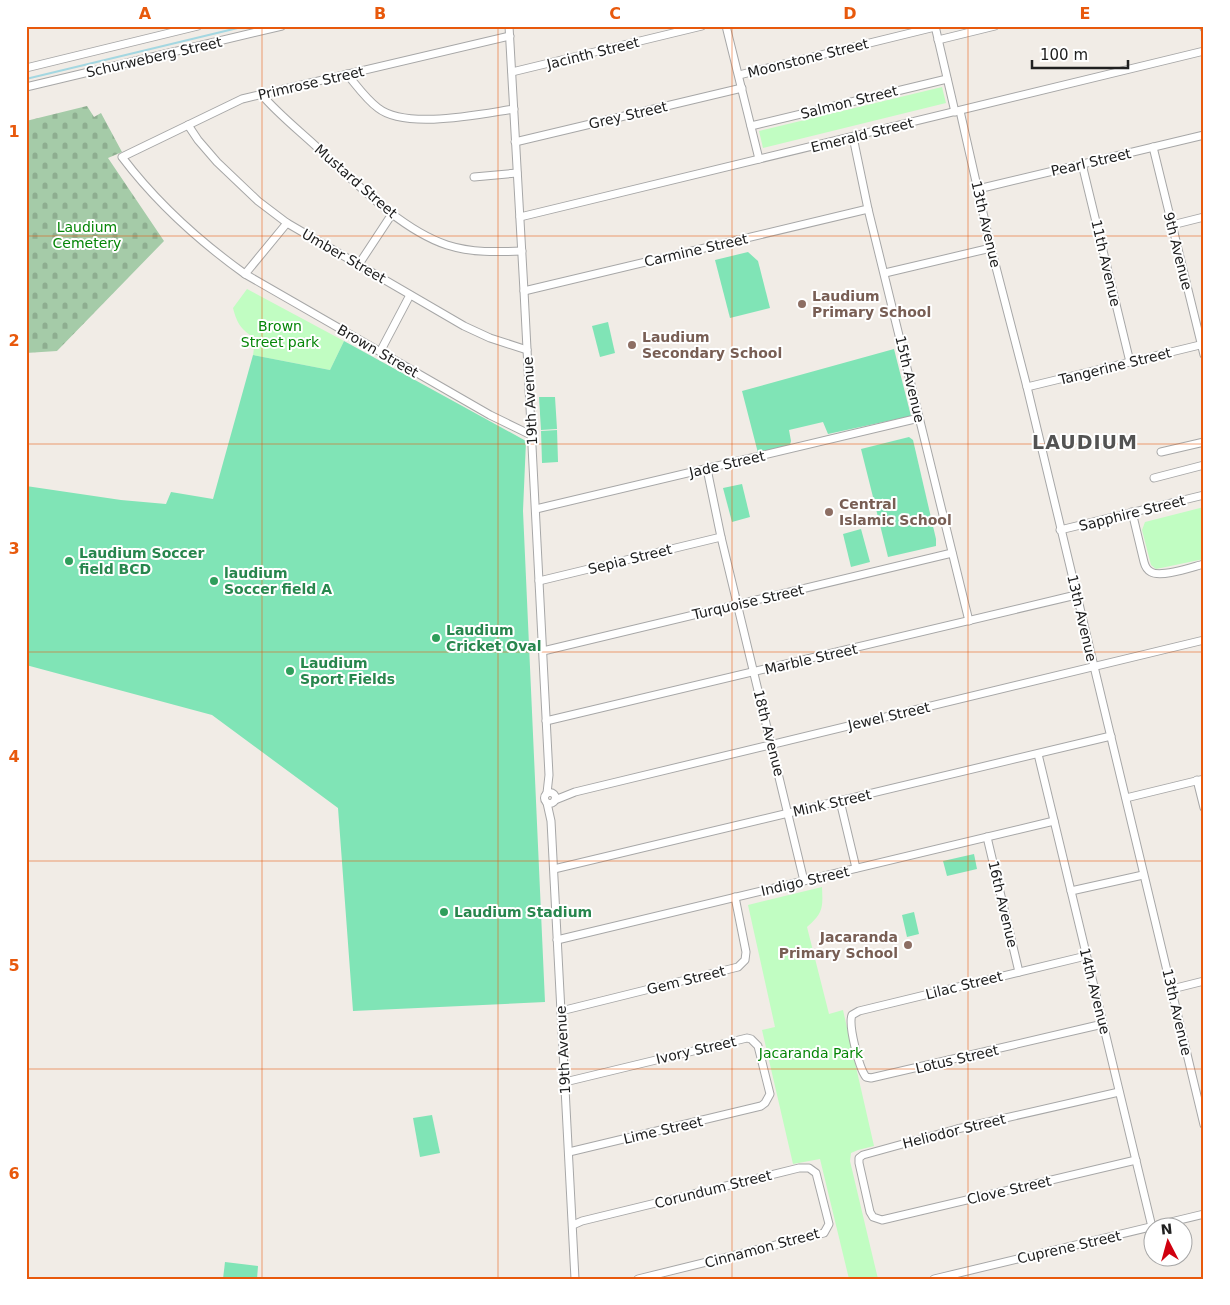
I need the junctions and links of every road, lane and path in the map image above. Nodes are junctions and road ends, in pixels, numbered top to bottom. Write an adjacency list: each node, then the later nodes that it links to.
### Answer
1 (198, 26): 11 (street)
2 (282, 26): 16 (street, Schurweberg Street)
3 (509, 26): 8 (street, 19th Avenue)
4 (702, 26): 12 (street, Jacinth Street)
5 (726, 26): 14 (street)
6 (995, 26): 9 (street)
7 (935, 27): 9 (street, 13th Avenue); 14 (street, Moonstone Street)
8 (510, 36): 12 (street, 19th Avenue); 13 (street, Primrose Street)
9 (938, 40): 15 (street, 13th Avenue)
10 (1204, 51): 20 (street, Emerald Street)
11 (26, 68)
12 (512, 72): 19 (street, 19th Avenue)
13 (347, 74): 18 (street, Primrose Street); 19 (street)
14 (739, 75): 17 (street)
15 (947, 79): 20 (street, 13th Avenue); 22 (street, Salmon Street)
16 (26, 87)
17 (742, 88): 22 (street); 25 (street, Grey Street)
18 (262, 94): 21 (street, Primrose Street); 34 (street, Mustard Street)
19 (514, 110): 25 (street, 19th Avenue)
20 (957, 112): 24 (street, Emerald Street); 32 (street, 13th Avenue)
21 (188, 125): 27 (street, Primrose Street); 37 (street, Umber Street)
22 (751, 126): 28 (street)
23 (1204, 135): 26 (street, Pearl Street)
24 (852, 137): 28 (street, Emerald Street); 33 (street, 15th Avenue)
25 (515, 142): 30 (street, 19th Avenue)
26 (1153, 147): 29 (street, Pearl Street); 38 (street, 9th Avenue)
27 (122, 158): 43 (street, Brown Street)
28 (759, 159): 35 (street, Emerald Street)
29 (1082, 164): 32 (street, Pearl Street); 50 (street, 11th Avenue)
30 (517, 173): 31 (street); 35 (street, 19th Avenue)
31 (474, 177)
32 (978, 189): 39 (street, 13th Avenue)
33 (868, 209): 42 (street, 15th Avenue); 44 (street, Carmine Street)
34 (392, 214): 40 (street, Mustard Street); 41 (street)
35 (520, 217): 40 (street, 19th Avenue)
36 (1204, 217): 38 (street)
37 (287, 223): 41 (street, Umber Street); 43 (street)
38 (1172, 225): 46 (street, 9th Avenue)
39 (991, 248): 42 (street); 51 (street, 13th Avenue)
40 (522, 251): 44 (street, 19th Avenue)
41 (359, 264): 45 (street, Umber Street)
42 (885, 273): 52 (street, 15th Avenue)
43 (245, 274): 48 (street, Brown Street)
44 (524, 291): 47 (street, 19th Avenue)
45 (410, 295): 47 (street, Umber Street); 48 (street)
46 (1202, 345): 49 (street, 9th Avenue); 50 (street, Tangerine Street)
47 (528, 350): 53 (street, 19th Avenue)
48 (380, 352): 53 (street, Brown Street)
49 (1204, 355)
50 (1130, 362): 51 (street, Tangerine Street)
51 (1027, 387): 62 (street, 13th Avenue)
52 (919, 418): 57 (street, Jade Street); 64 (street, 15th Avenue)
53 (531, 435): 60 (street, 19th Avenue)
54 (1204, 442): 55 (street)
55 (1161, 452)
56 (1204, 465): 58 (street)
57 (706, 469): 60 (street, Jade Street); 63 (street, 18th Avenue)
58 (1154, 478)
59 (1204, 495): 61 (street, Sapphire Street)
60 (536, 509): 66 (street, 19th Avenue)
61 (1132, 512): 62 (street, Sapphire Street); 65 (street)
62 (1060, 530): 67 (street, 13th Avenue)
63 (721, 537): 66 (street, Sepia Street); 68 (street, 18th Avenue)
64 (952, 553): 68 (street, Turquoise Street); 69 (street, 15th Avenue)
65 (1204, 564)
66 (539, 581): 71 (street, 19th Avenue)
67 (1076, 595): 69 (street, Marble Street); 72 (street, 13th Avenue)
68 (738, 605): 71 (street, Turquoise Street); 73 (street, 18th Avenue)
69 (969, 621): 73 (street, Marble Street)
70 (1204, 640): 72 (street, Jewel Street)
71 (543, 651): 74 (street, 19th Avenue)
72 (1093, 667): 75 (street, 13th Avenue); 76 (street, Jewel Street)
73 (754, 672): 74 (street, Marble Street); 76 (street, 18th Avenue)
74 (546, 722): 79 (street, 19th Avenue)
75 (1111, 736): 77 (street, Mink Street); 80 (street, 13th Avenue)
76 (772, 744): 79 (street, Jewel Street); 83 (street, 18th Avenue)
77 (1038, 754): 81 (street, Mink Street); 84 (street, 14th Avenue)
78 (1200, 780): 80 (street); 82 (street)
79 (552, 797): 87 (street, 19th Avenue)
80 (1126, 798): 88 (street, 13th Avenue)
81 (840, 801): 83 (street, Mink Street); 86 (street)
82 (1204, 808)
83 (788, 813): 87 (street, Mink Street); 89 (street, 18th Avenue)
84 (1054, 821): 85 (street, Indigo Street); 90 (street, 14th Avenue)
85 (987, 837): 86 (street, Indigo Street); 94 (street, 16th Avenue)
86 (856, 868): 89 (street, Indigo Street)
87 (554, 869): 92 (street, 19th Avenue)
88 (1143, 875): 90 (street); 96 (street, 13th Avenue)
89 (804, 881): 91 (street, Indigo Street)
90 (1071, 891): 93 (street, 14th Avenue)
91 (735, 897): 92 (street, Indigo Street); 97 (street, Gem Street)
92 (557, 940): 97 (street, 19th Avenue)
93 (1086, 956): 94 (street, Lilac Street); 99 (street, 14th Avenue)
94 (1019, 972): 98 (street, Lilac Street)
95 (1204, 981): 96 (street)
96 (1172, 988): 103 (street, 13th Avenue)
97 (561, 1011): 100 (street, 19th Avenue)
98 (850, 1023): 99 (street, Lotus Street)
99 (1103, 1024): 101 (street, 14th Avenue)
100 (565, 1082): 102 (street, Ivory Street); 104 (street, 19th Avenue)
101 (1119, 1092): 105 (street, 14th Avenue); 110 (street, Heliodor Street)
102 (757, 1107): 104 (street, Lime Street)
103 (1204, 1125)
104 (569, 1152): 111 (street, 19th Avenue)
105 (1136, 1160): 108 (street, 14th Avenue); 110 (street, Clove Street)
106 (823, 1200): 111 (street, Corundum Street); 114 (street, Cinnamon Street)
107 (1204, 1214): 109 (street, Cuprene Street)
108 (1150, 1218)
109 (1188, 1218)
110 (882, 1220)
111 (572, 1223): 113 (street, 19th Avenue)
112 (1142, 1229): 115 (street, Cuprene Street)
113 (575, 1279)
114 (638, 1279)
115 (934, 1279)

